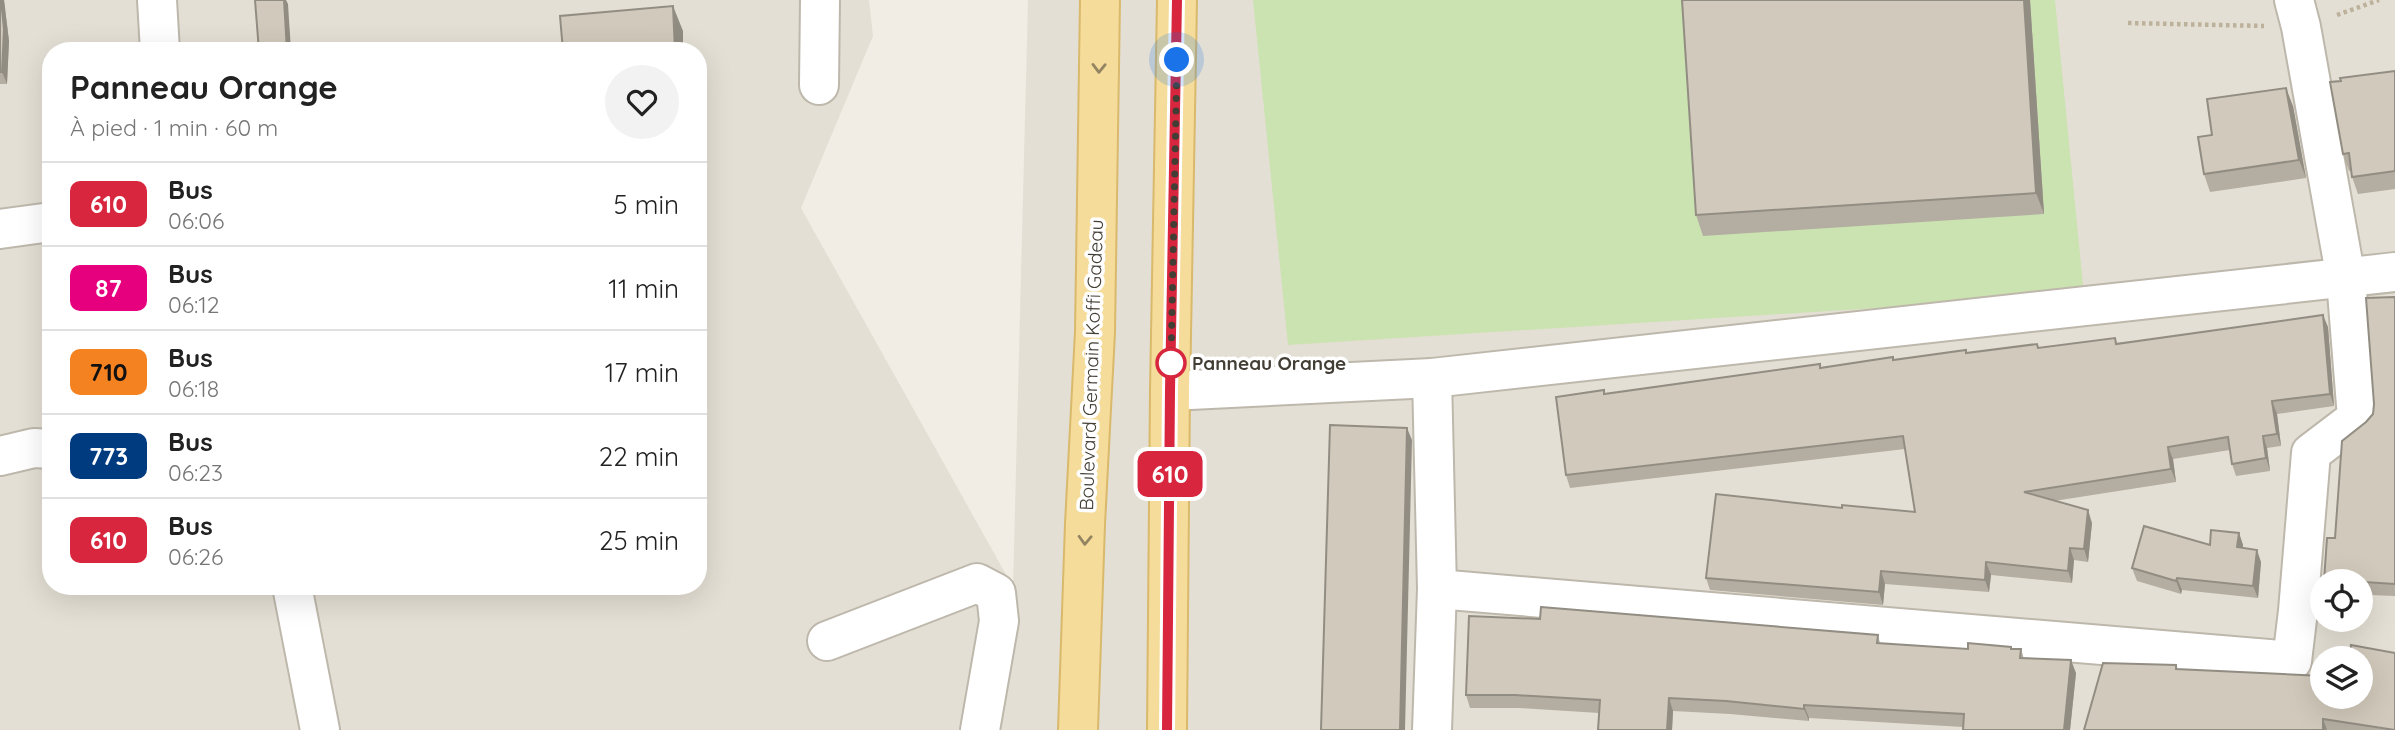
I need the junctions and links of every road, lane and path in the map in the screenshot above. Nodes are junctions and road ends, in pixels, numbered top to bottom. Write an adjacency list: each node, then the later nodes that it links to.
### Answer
1 (157, 0): 8 (street)
2 (820, 0): 9 (street)
3 (1100, 0): 23 (main road, Boulevard Germain Koffi Gadeau, one-way to 23)
4 (1177, 0): 15 (main road)
5 (2379, 0): 6 (path)
6 (2298, 13): 7 (path); 13 (street)
7 (2128, 23)
8 (159, 42)
9 (820, 85)
10 (42, 223): 11 (street)
11 (0, 229)
12 (2395, 272): 13 (street)
13 (2346, 279): 14 (street); 18 (street)
14 (1432, 378): 15 (street); 18 (street)
15 (1170, 391): 24 (main road)
16 (42, 448): 17 (street)
17 (0, 456)
18 (1437, 589): 25 (street)
19 (294, 595): 21 (street)
20 (827, 641): 22 (street)
21 (320, 730)
22 (980, 730)
23 (1079, 730)
24 (1167, 730)
25 (1432, 730)

